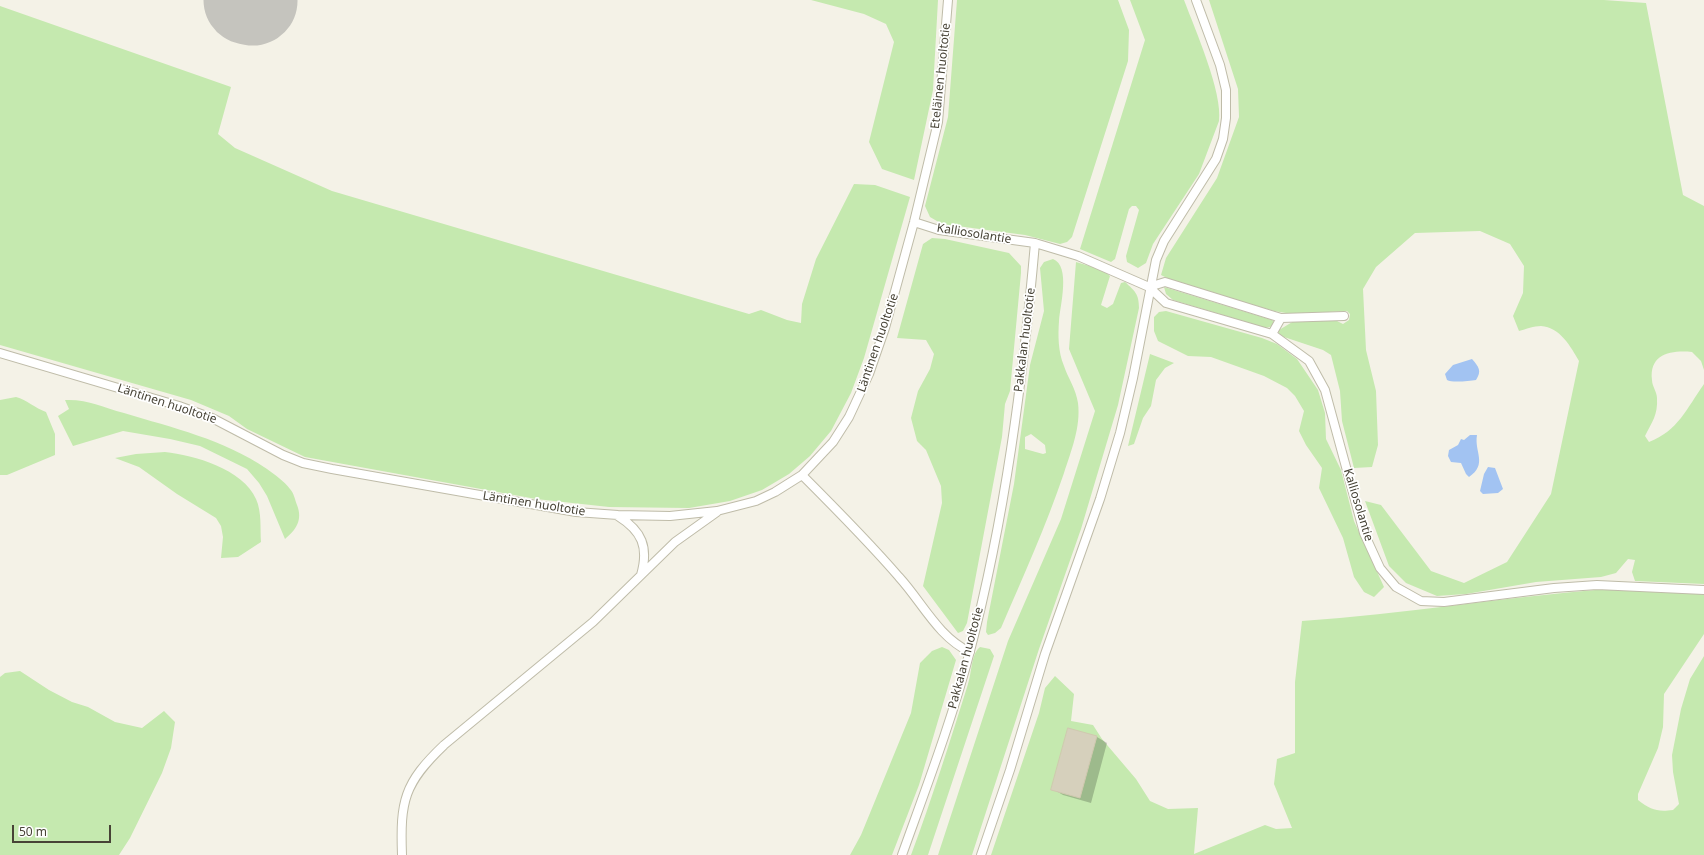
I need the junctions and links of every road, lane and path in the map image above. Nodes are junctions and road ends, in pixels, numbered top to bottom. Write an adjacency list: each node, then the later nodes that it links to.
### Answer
1 (948, 0): 3 (lane, Eteläinen huoltotie)
2 (1196, 0): 5 (lane)
3 (914, 222): 4 (lane, Kalliosolantie); 10 (lane, Läntinen huoltotie)
4 (1035, 243): 5 (lane); 15 (lane, Pakkalan huoltotie)
5 (1149, 287): 7 (lane); 8 (lane, Kalliosolantie); 18 (lane)
6 (1344, 316): 7 (lane)
7 (1282, 318): 8 (lane)
8 (1272, 334): 14 (lane, Kalliosolantie)
9 (0, 353): 12 (lane, Läntinen huoltotie)
10 (802, 474): 11 (lane, Läntinen huoltotie); 15 (lane)
11 (717, 511): 12 (lane, Läntinen huoltotie); 13 (lane)
12 (618, 515): 13 (lane)
13 (640, 577): 16 (lane)
14 (1704, 590)
15 (970, 652): 17 (lane, Pakkalan huoltotie)
16 (402, 855)
17 (902, 855)
18 (981, 855)

